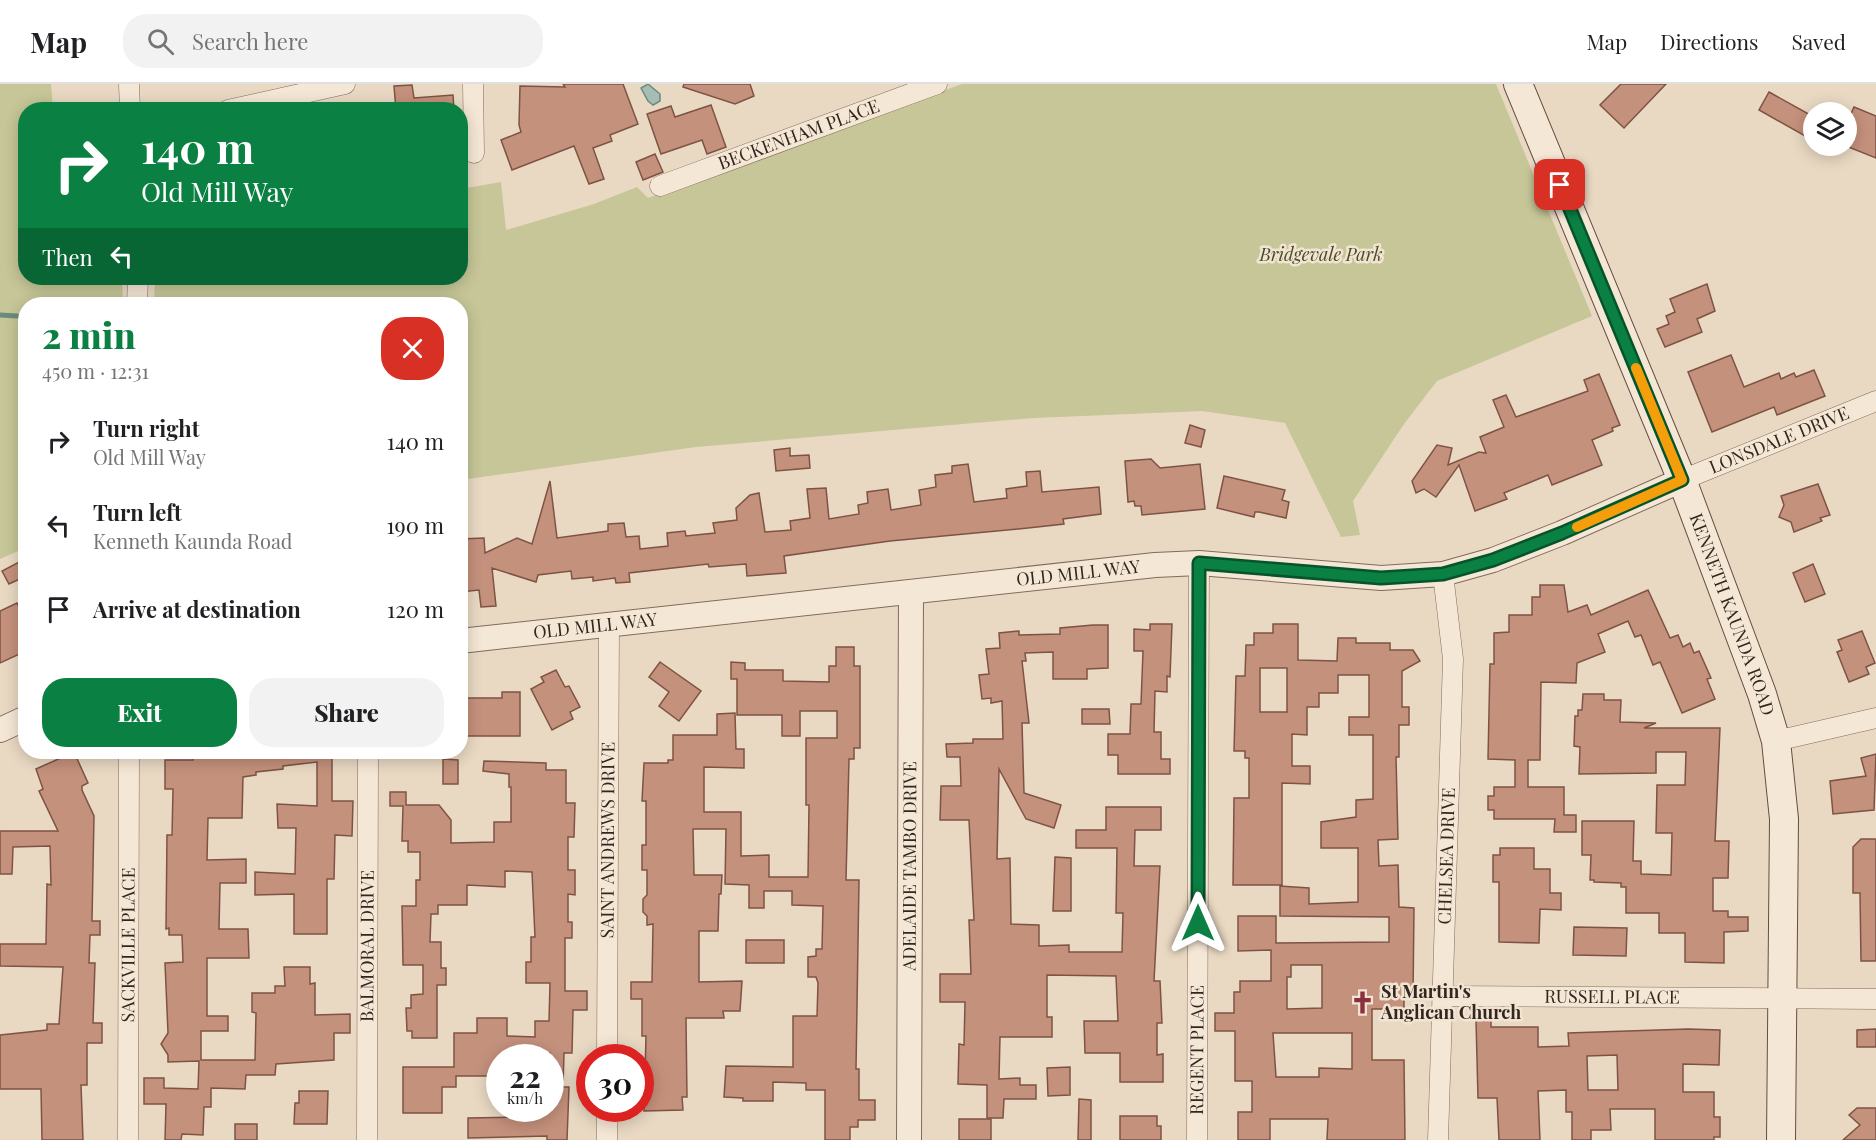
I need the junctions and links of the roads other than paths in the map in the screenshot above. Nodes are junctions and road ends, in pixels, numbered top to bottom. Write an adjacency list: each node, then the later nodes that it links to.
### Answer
1 (129, 84): 6 (street)
2 (345, 84): 7 (street)
3 (473, 84): 8 (street)
4 (938, 84): 9 (street, BECKENHAM PLACE)
5 (1518, 84): 11 (main road, KENNETH KAUNDA ROAD)
6 (130, 102)
7 (264, 102)
8 (474, 153)
9 (660, 186)
10 (1876, 401): 11 (street, LONSDALE DRIVE)
11 (1682, 480): 13 (street, OLD MILL WAY); 20 (main road, KENNETH KAUNDA ROAD)
12 (1199, 563): 13 (street, OLD MILL WAY); 14 (street, OLD MILL WAY); 32 (street, REGENT PLACE)
13 (1443, 574): 23 (street, CHELSEA DRIVE)
14 (911, 592): 15 (street, OLD MILL WAY); 31 (street, ADELAIDE TAMBO DRIVE)
15 (609, 624): 16 (street, OLD MILL WAY); 26 (street, SAINT ANDREWS DRIVE)
16 (468, 640)
17 (1876, 718): 20 (street)
18 (18, 722): 19 (street)
19 (0, 730)
20 (1776, 741): 24 (main road, KENNETH KAUNDA ROAD)
21 (129, 759): 28 (street, SACKVILLE PLACE)
22 (368, 759): 29 (street, BALMORAL DRIVE)
23 (1444, 996): 24 (street, RUSSELL PLACE); 33 (street, CHELSEA DRIVE)
24 (1782, 998): 25 (street, RUSSELL PLACE); 34 (main road, KENNETH KAUNDA ROAD)
25 (1876, 999)
26 (607, 1044)
27 (607, 1122): 30 (street)
28 (128, 1140)
29 (367, 1140)
30 (607, 1140)
31 (909, 1140)
32 (1197, 1140)
33 (1438, 1140)
34 (1781, 1140)

